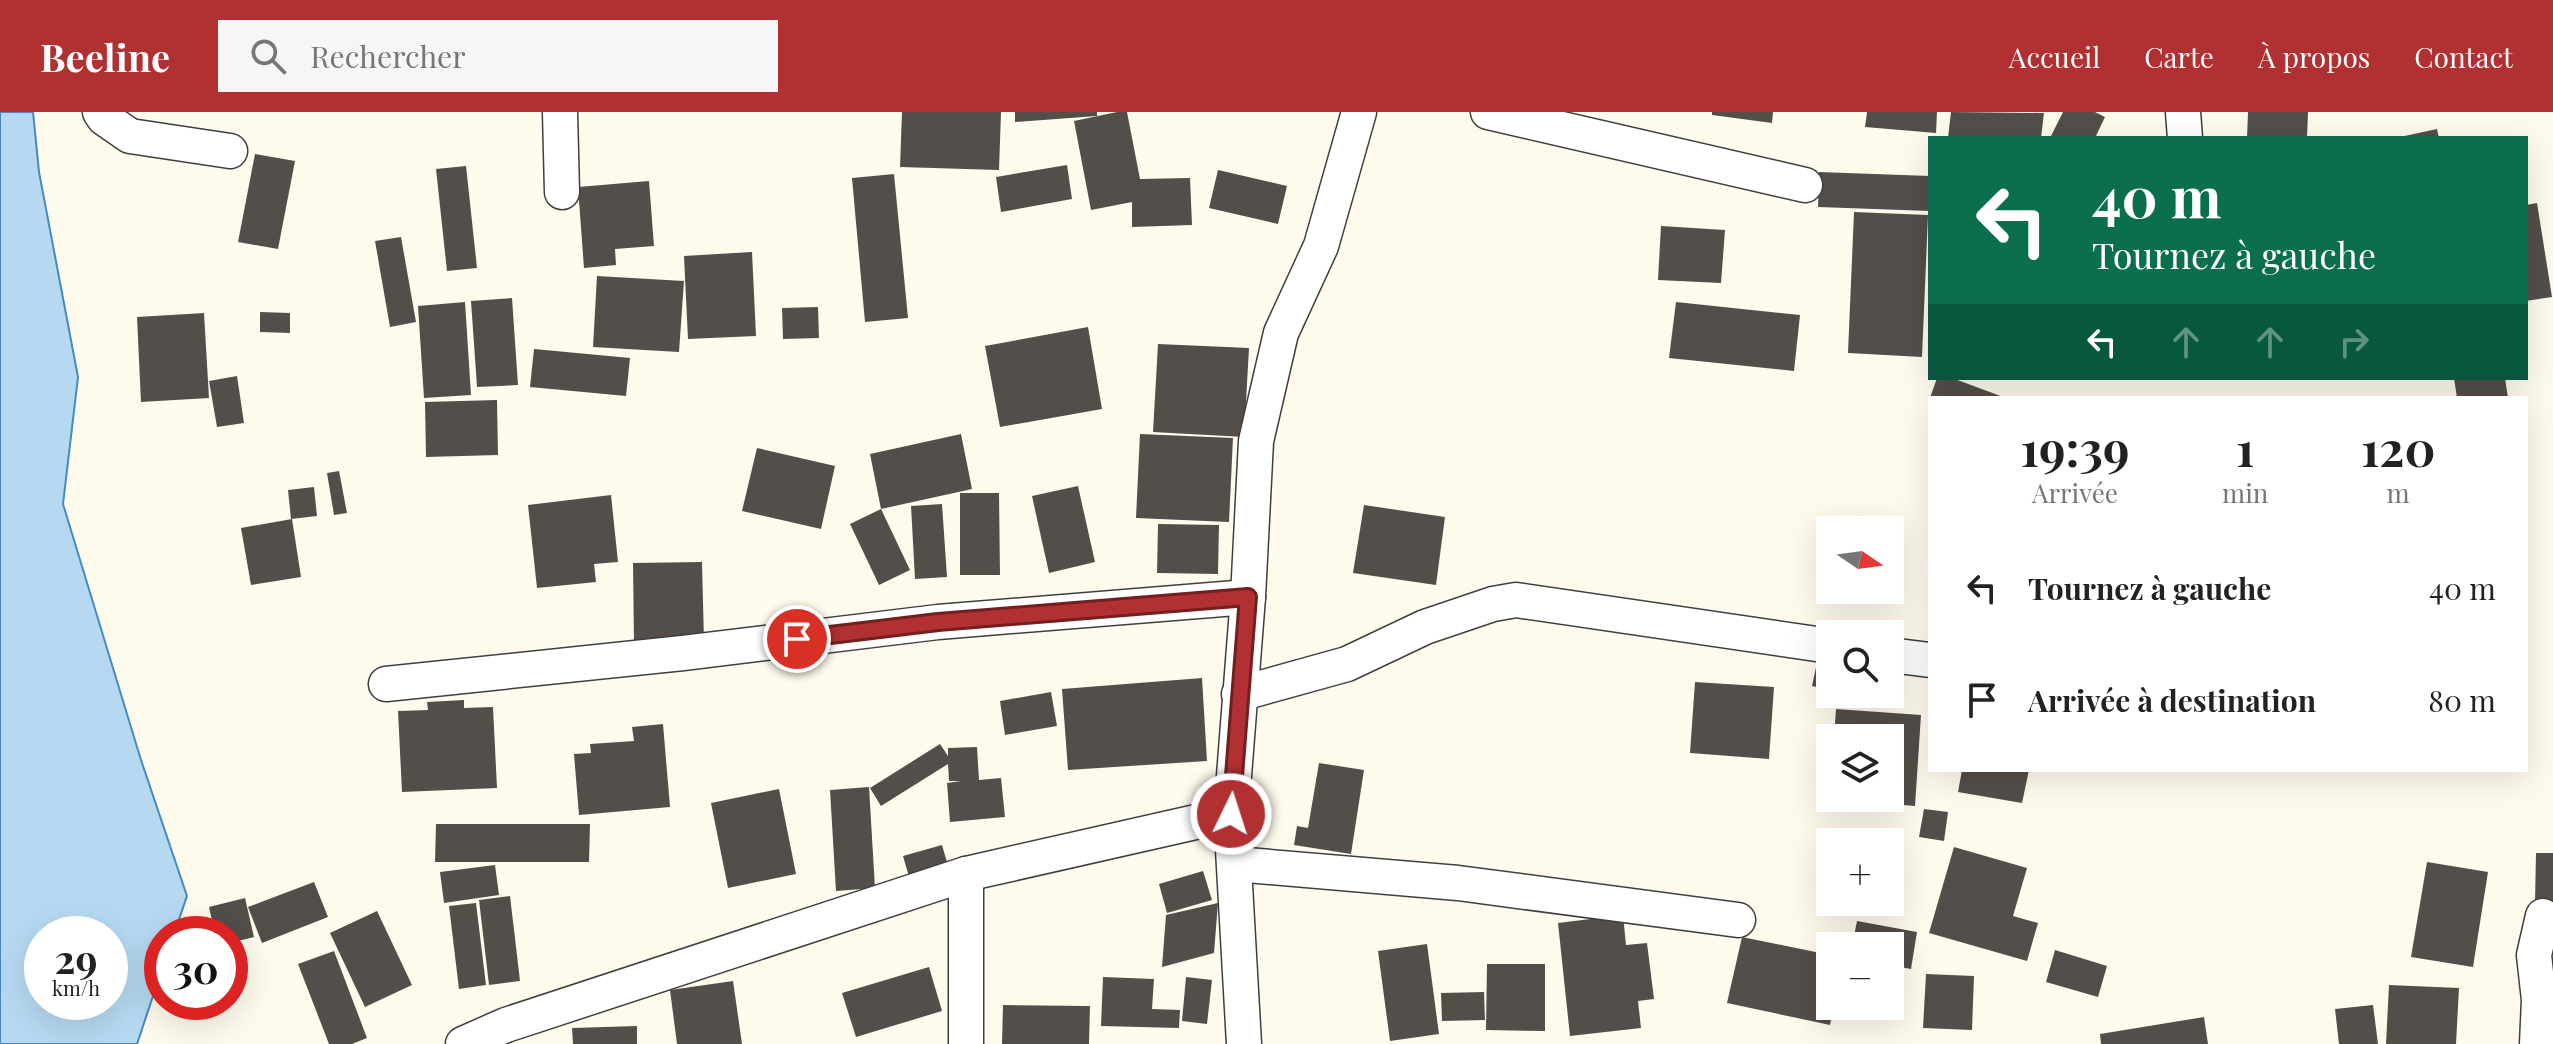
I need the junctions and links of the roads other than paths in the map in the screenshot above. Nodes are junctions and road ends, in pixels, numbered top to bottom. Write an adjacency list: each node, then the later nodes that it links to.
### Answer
1 (100, 112): 7 (street)
2 (560, 112): 9 (street)
3 (1359, 112): 10 (street)
4 (1488, 112): 8 (street)
5 (2183, 112): 6 (street)
6 (2185, 136)
7 (230, 151)
8 (1805, 185)
9 (562, 192)
10 (1248, 597): 14 (street); 15 (street)
11 (1816, 644): 15 (street)
12 (1904, 657): 13 (street)
13 (1928, 660)
14 (386, 684)
15 (1239, 694): 16 (street)
16 (1231, 814): 17 (street); 18 (street)
17 (1235, 864): 20 (street); 23 (street)
18 (966, 874): 21 (street); 22 (street)
19 (2543, 916): 24 (street)
20 (1738, 920)
21 (463, 1044)
22 (966, 1044)
23 (1244, 1044)
24 (2537, 1044)

